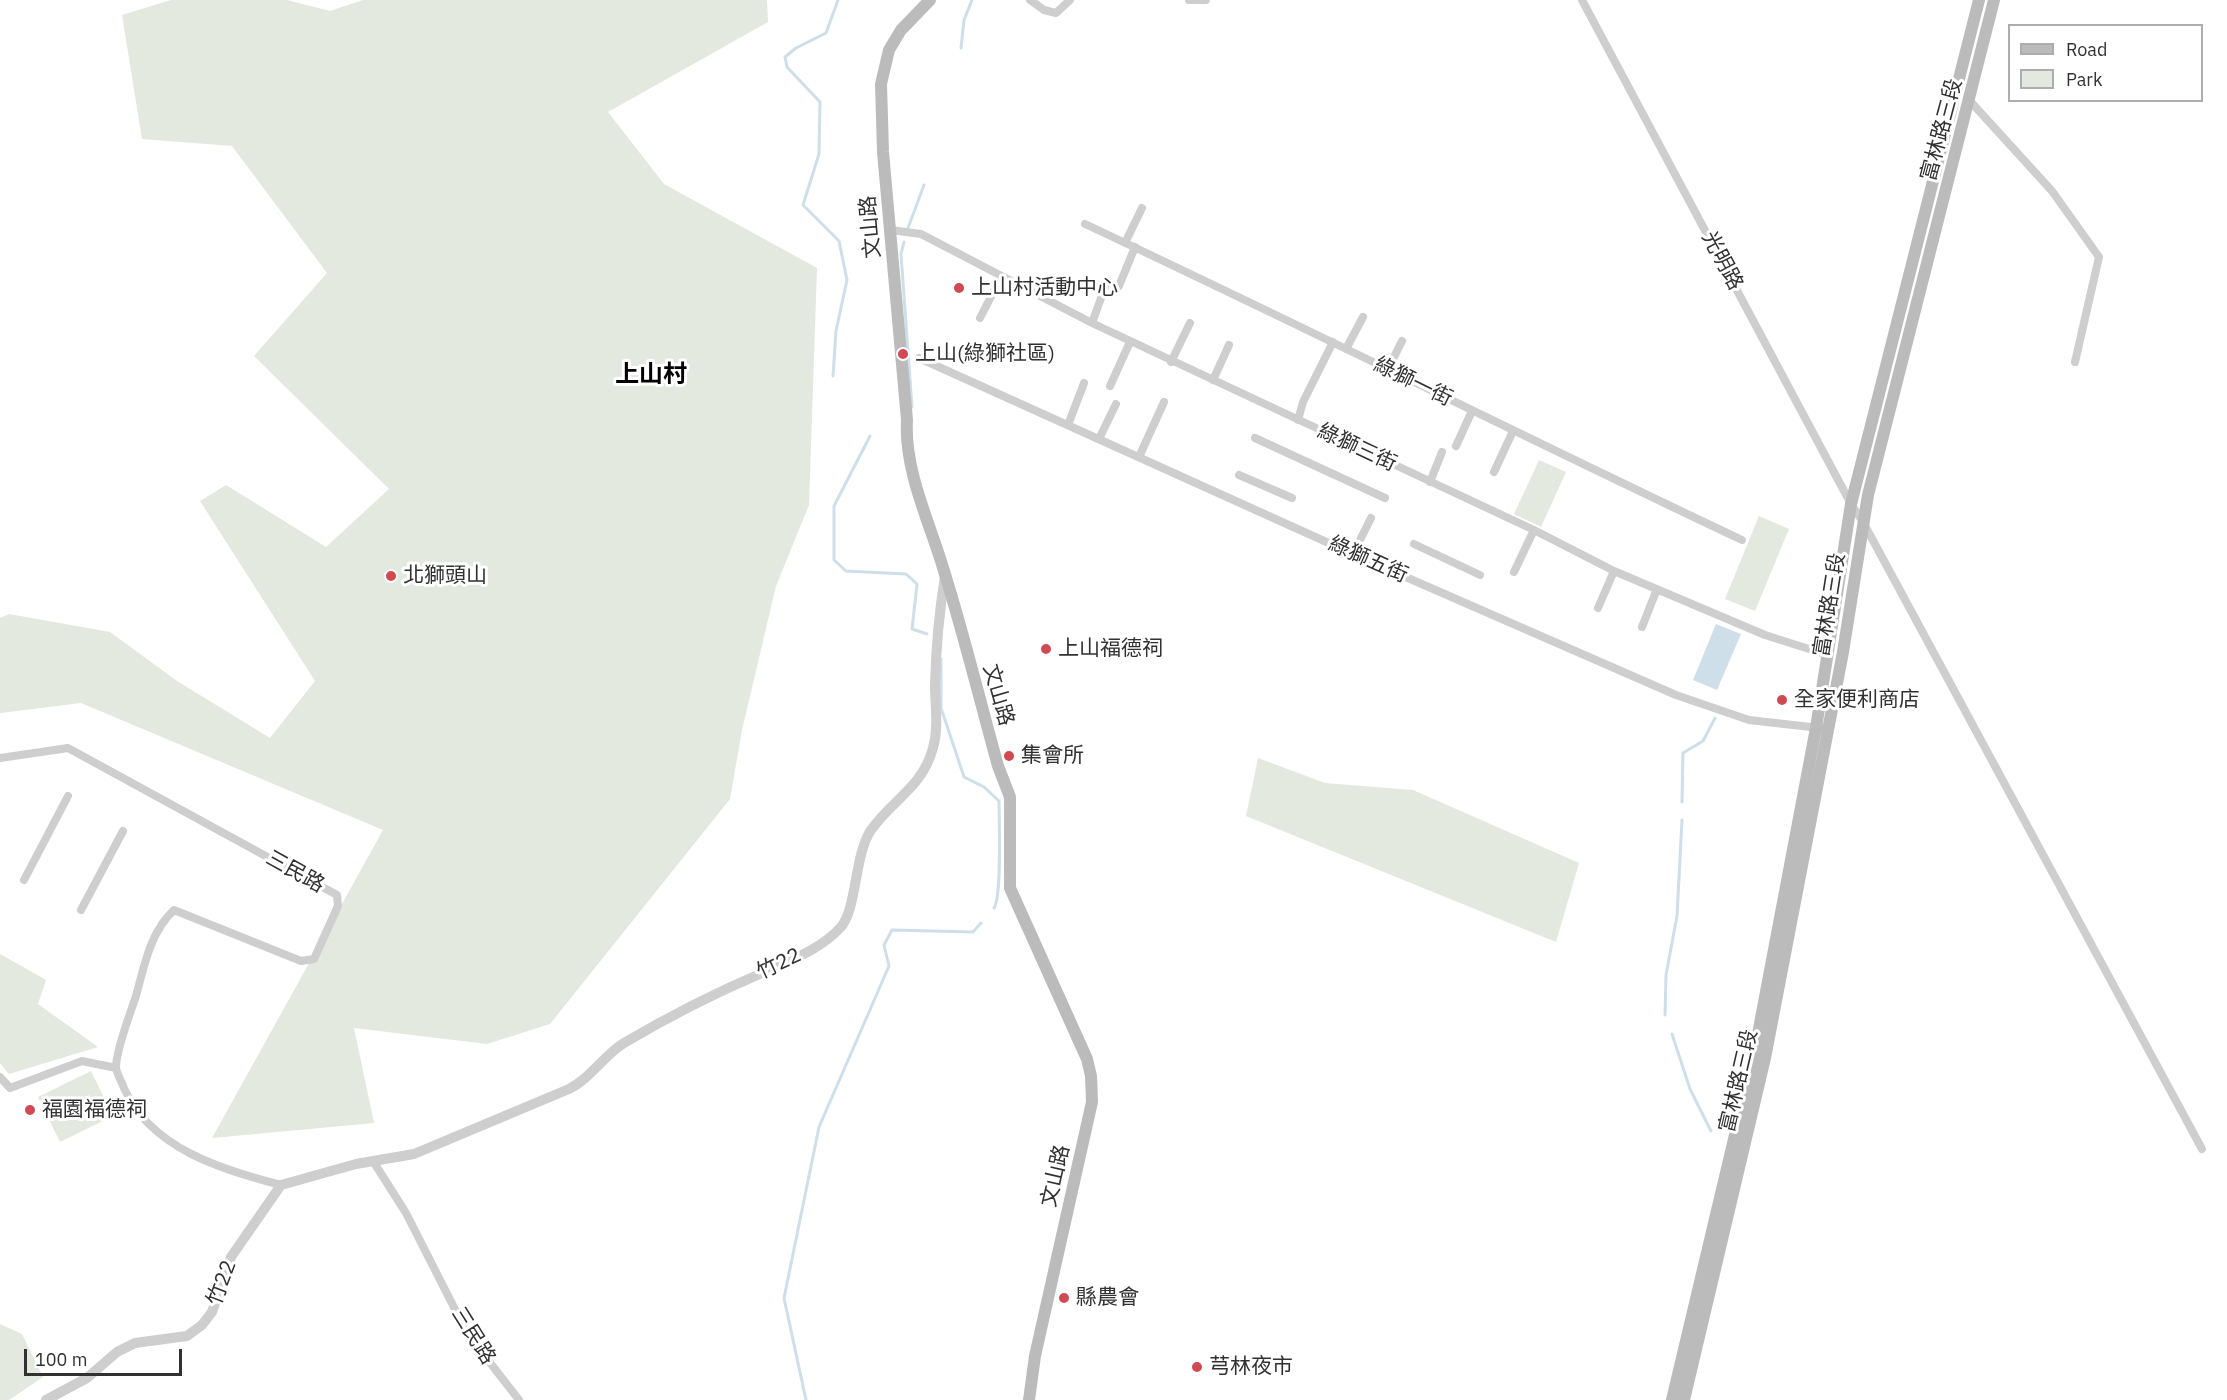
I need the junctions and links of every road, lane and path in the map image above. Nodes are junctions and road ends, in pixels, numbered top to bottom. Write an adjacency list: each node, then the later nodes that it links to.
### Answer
1 (930, 0): 12 (main road, 文山路)
2 (1030, 0): 3 (street)
3 (1070, 0)
4 (1188, 0): 5 (street)
5 (1206, 0)
6 (1582, 0): 50 (street, 光明路)
7 (1979, 0): 50 (main road, 富林路三段)
8 (1994, 0): 9 (main road, 富林路三段)
9 (1970, 101): 29 (street); 52 (main road, 富林路三段)
10 (1142, 208): 13 (street)
11 (1085, 224): 13 (street, 綠獅一街)
12 (891, 230): 15 (street, 綠獅三街); 59 (main road, 文山路)
13 (1125, 243): 14 (street, 綠獅一街)
14 (1135, 247): 16 (street); 24 (street, 綠獅一街)
15 (1001, 277): 19 (street); 20 (street, 綠獅三街)
16 (1119, 286)
17 (1105, 287): 20 (street)
18 (1363, 317): 26 (street)
19 (980, 318)
20 (1092, 323): 23 (street, 綠獅三街)
21 (1190, 323): 28 (street)
22 (1402, 340): 30 (street)
23 (1130, 342): 28 (street, 綠獅三街); 33 (street)
24 (1333, 342): 26 (street, 綠獅一街); 37 (street)
25 (1229, 345): 31 (street)
26 (1346, 349): 30 (street, 綠獅一街)
27 (919, 358): 38 (street, 綠獅五街)
28 (1171, 362): 31 (street, 綠獅三街)
29 (2075, 362)
30 (1388, 369): 36 (street, 綠獅一街)
31 (1213, 380): 37 (street, 綠獅三街)
32 (1084, 383): 38 (street)
33 (1110, 386)
34 (1164, 402): 44 (street)
35 (1116, 404): 41 (street)
36 (1472, 411): 39 (street, 綠獅一街); 42 (street)
37 (1298, 420): 47 (street, 綠獅三街)
38 (1068, 425): 41 (street, 綠獅五街)
39 (1513, 431): 45 (street); 54 (street, 綠獅一街)
40 (1255, 438): 49 (street)
41 (1099, 439): 44 (street, 綠獅五街)
42 (1456, 446)
43 (1442, 452): 47 (street)
44 (1139, 457): 56 (street, 綠獅五街)
45 (1494, 472)
46 (1239, 476): 48 (street)
47 (1430, 482): 53 (street, 綠獅三街)
48 (1292, 498)
49 (1385, 498)
50 (1851, 504): 52 (street, 光明路); 64 (main road, 富林路三段)
51 (1371, 518): 56 (street)
52 (1863, 522): 65 (main road, 富林路三段); 73 (street, 光明路)
53 (1534, 530): 57 (street); 58 (street, 綠獅三街)
54 (1742, 540)
55 (1414, 544): 60 (street)
56 (1353, 554): 65 (street, 綠獅五街)
57 (1514, 572)
58 (1614, 572): 61 (street, 綠獅三街); 62 (street)
59 (945, 573): 74 (street, 竹22 / 竹22); 79 (main road, 文山路)
60 (1480, 575)
61 (1657, 589): 63 (street); 64 (street, 綠獅三街)
62 (1598, 608)
63 (1642, 627)
64 (1828, 655): 65 (main road, 富林路三段)
65 (1822, 729): 76 (main road, 富林路三段)
66 (0, 758): 71 (street, 三民路)
67 (68, 796): 69 (street)
68 (123, 831): 70 (street)
69 (24, 880)
70 (81, 910)
71 (116, 1068): 72 (street); 75 (street)
72 (0, 1077)
73 (2202, 1149)
74 (373, 1161): 75 (street, 竹22); 78 (street, 三民路)
75 (281, 1185): 77 (street, 竹22 / 竹22)
76 (1678, 1398)
77 (46, 1400)
78 (519, 1400)
79 (1029, 1400)

